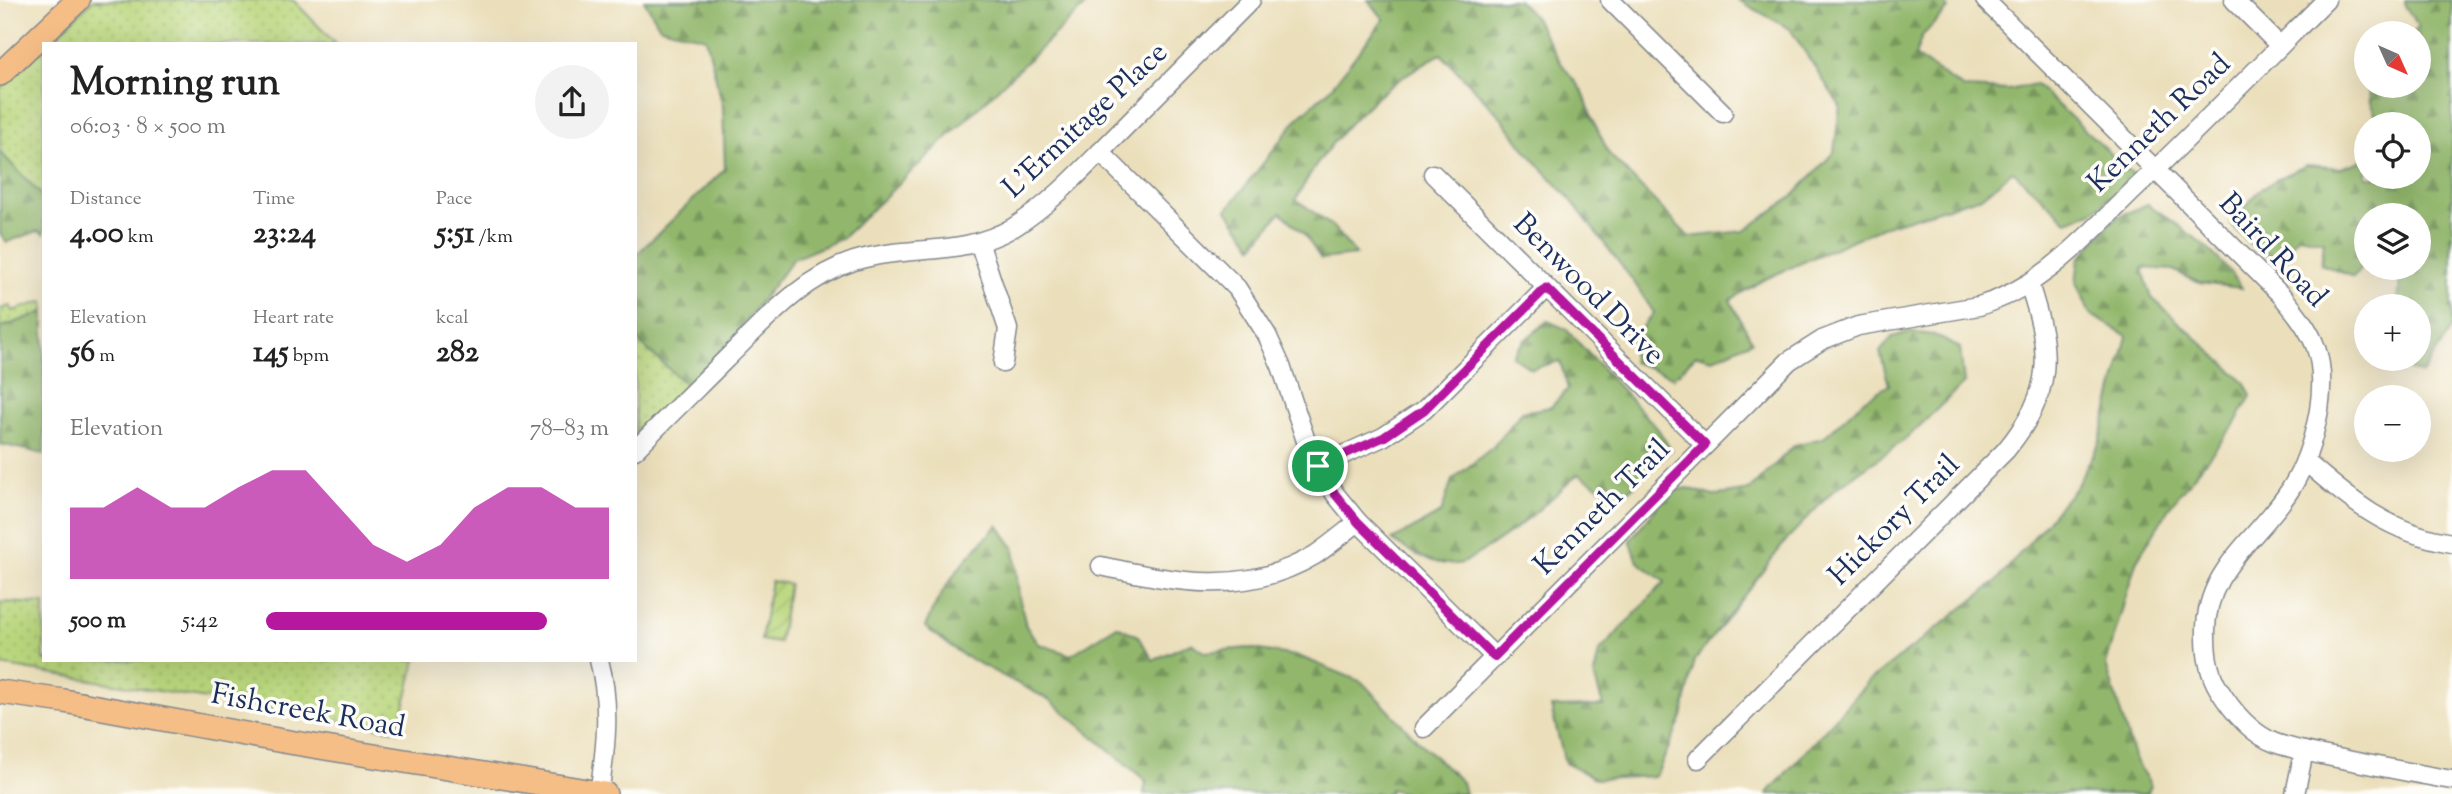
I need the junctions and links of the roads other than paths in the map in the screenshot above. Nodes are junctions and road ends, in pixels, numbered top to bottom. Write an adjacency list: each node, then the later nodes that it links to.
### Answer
1 (78, 0): 8 (main road)
2 (1251, 0): 10 (street, L'Ermitage Place)
3 (1610, 0): 9 (street)
4 (1984, 0): 11 (street, Baird Road)
5 (2234, 0): 7 (street)
6 (2326, 0): 7 (street, Kenneth Road)
7 (2280, 46): 11 (street, Kenneth Road)
8 (0, 74)
9 (1723, 113)
10 (1100, 152): 13 (street, L'Ermitage Place); 20 (street)
11 (2155, 170): 14 (street, Kenneth Road); 19 (street, Baird Road)
12 (1433, 174): 15 (street, Benwood Drive)
13 (979, 242): 16 (street); 18 (street, L'Ermitage Place)
14 (2029, 284): 17 (street, Kenneth Trail); 29 (street, Hickory Trail)
15 (1546, 288): 17 (street, Benwood Drive); 20 (street)
16 (1003, 363)
17 (1705, 445): 24 (street, Kenneth Trail)
18 (637, 448)
19 (2305, 461): 22 (street); 28 (street, Baird Road)
20 (1318, 466): 21 (street)
21 (1358, 522): 23 (street); 24 (street)
22 (2452, 543)
23 (1101, 566)
24 (1494, 657): 27 (street, Kenneth Trail)
25 (599, 662): 31 (street)
26 (0, 692): 31 (main road, Fishcreek Road)
27 (1424, 728)
28 (2304, 751): 30 (street, Baird Road); 32 (street)
29 (1698, 759)
30 (2452, 780)
31 (601, 794)
32 (2295, 794)

